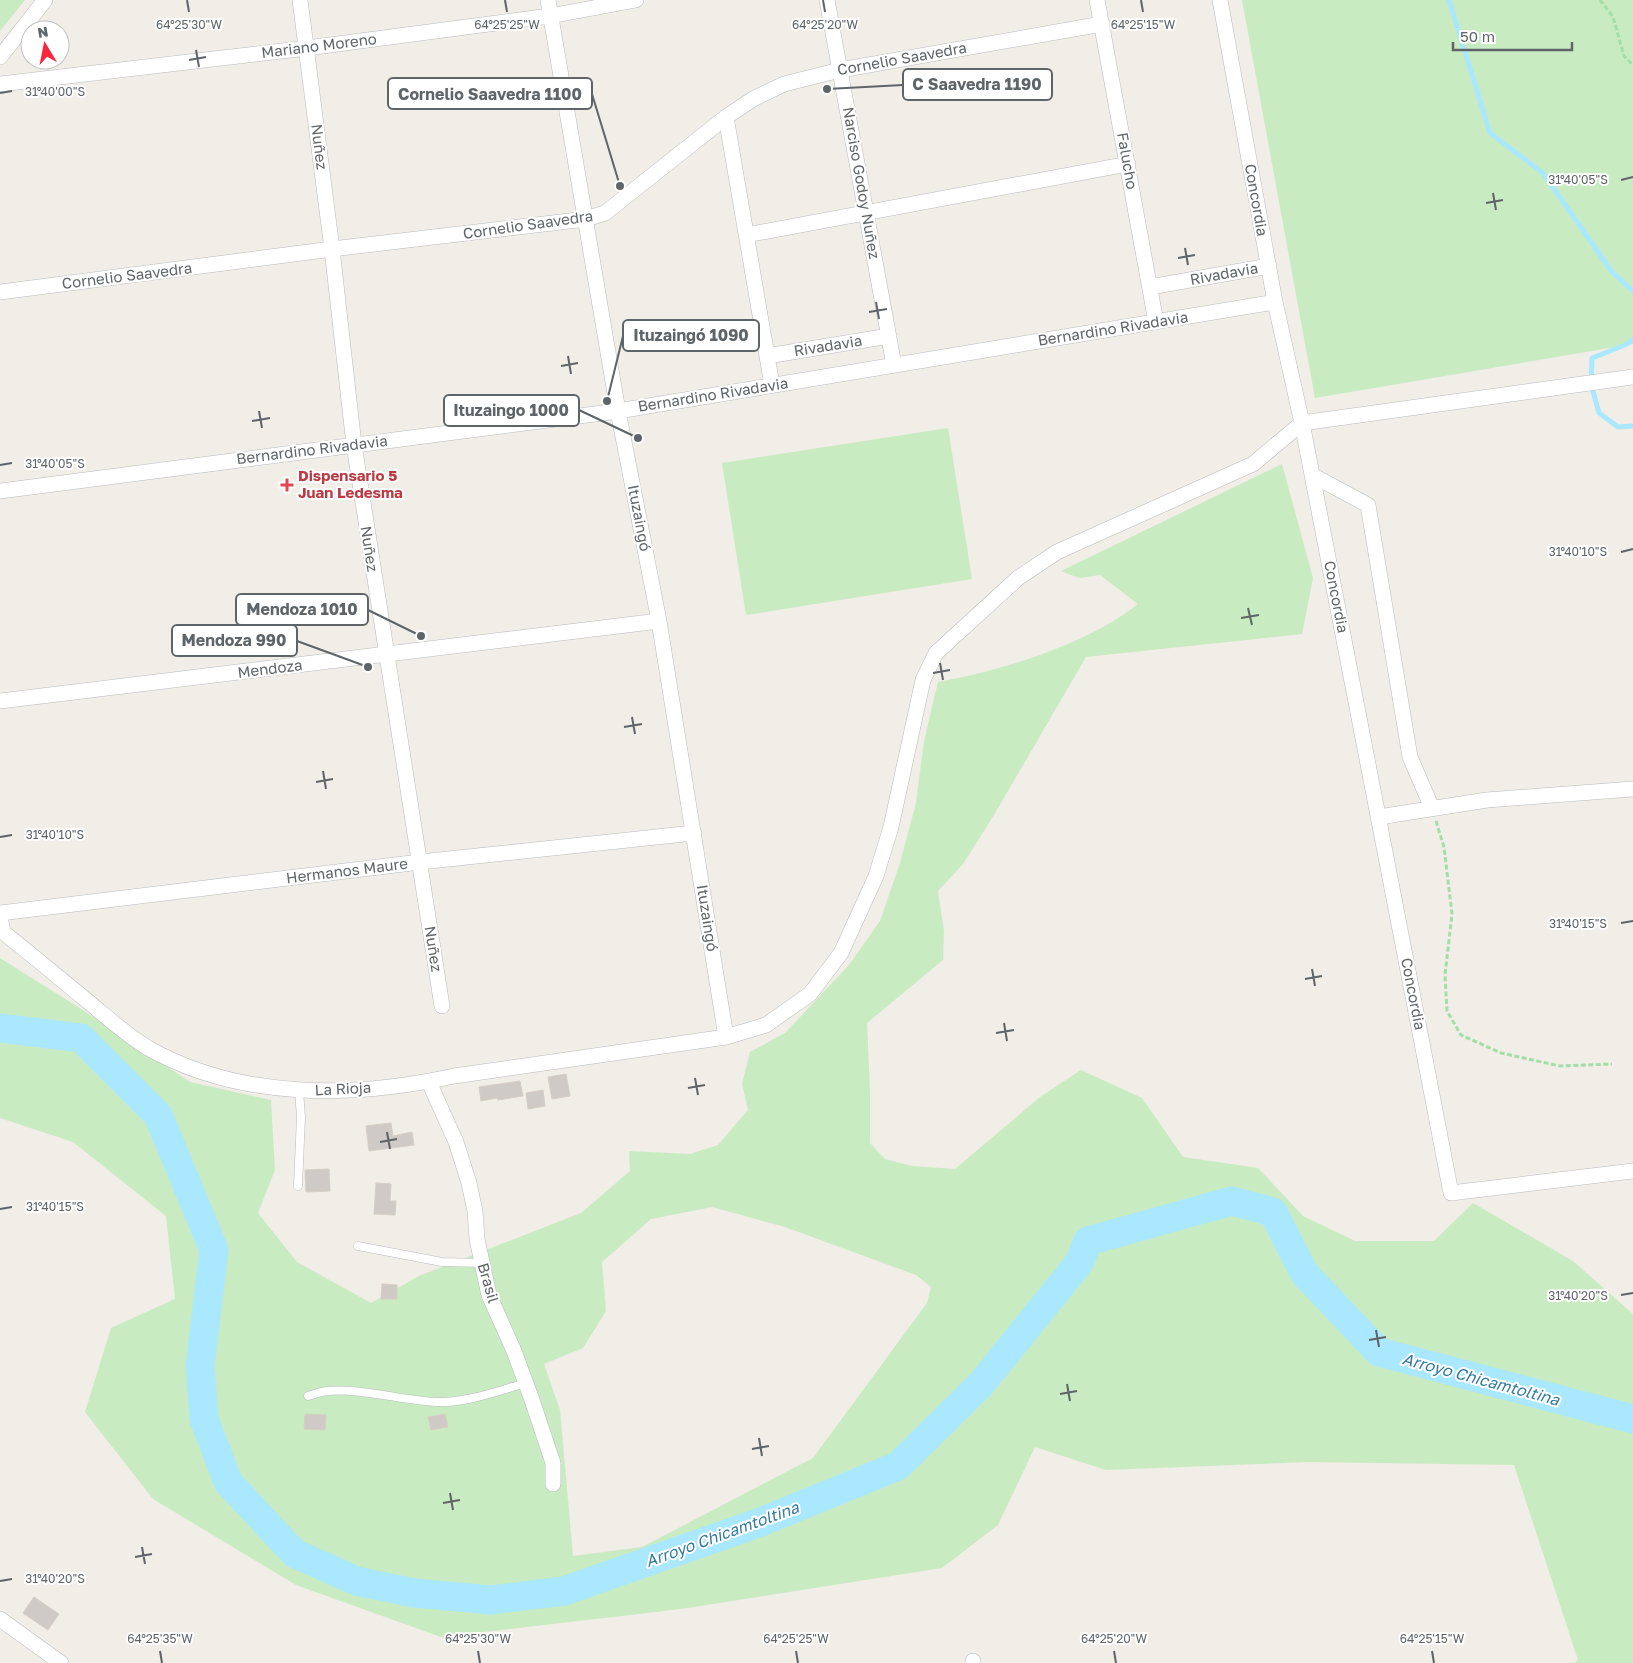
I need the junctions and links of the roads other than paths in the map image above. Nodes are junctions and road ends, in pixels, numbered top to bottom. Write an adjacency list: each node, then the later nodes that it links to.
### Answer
1 (45, 0): 11 (street)
2 (300, 0): 10 (street, Nuñez)
3 (548, 0): 8 (street, Ituzaingó)
4 (636, 0): 8 (street, Mariano Moreno)
5 (827, 0): 12 (street, Narciso Godoy Nuñez)
6 (1097, 0): 9 (street, Falucho)
7 (1220, 0): 20 (street, Concordia)
8 (550, 16): 10 (street, Mariano Moreno); 17 (street, Ituzaingó)
9 (1102, 24): 12 (street, Cornelio Saavedra); 15 (street, Falucho)
10 (307, 48): 13 (street, Mariano Moreno); 19 (street, Nuñez)
11 (0, 57)
12 (840, 70): 14 (street, Cornelio Saavedra); 16 (street, Narciso Godoy Nuñez)
13 (0, 84)
14 (726, 117): 17 (street, Cornelio Saavedra); 18 (street)
15 (1128, 164): 16 (street); 21 (street, Falucho)
16 (866, 212): 18 (street); 25 (street, Narciso Godoy Nuñez)
17 (586, 219): 19 (street, Cornelio Saavedra); 30 (street, Ituzaingó)
18 (746, 235): 26 (street)
19 (332, 249): 22 (street, Cornelio Saavedra); 32 (street, Nuñez)
20 (1269, 266): 21 (street, Rivadavia); 23 (street, Concordia)
21 (1150, 287): 24 (street, Falucho)
22 (0, 292)
23 (1275, 302): 24 (street, Bernardino Rivadavia); 31 (street, Concordia)
24 (1156, 322): 27 (street, Bernardino Rivadavia)
25 (888, 336): 26 (street, Rivadavia); 27 (street, Narciso Godoy Nuñez)
26 (767, 356): 29 (street)
27 (894, 365): 29 (street, Bernardino Rivadavia)
28 (1633, 377): 31 (street)
29 (772, 385): 30 (street, Bernardino Rivadavia)
30 (618, 411): 32 (street, Bernardino Rivadavia); 35 (street, Ituzaingó)
31 (1302, 423): 33 (street, Concordia); 46 (street, La Rioja)
32 (354, 445): 34 (street, Bernardino Rivadavia); 36 (street, Nuñez)
33 (1312, 475): 39 (street); 40 (street, Concordia)
34 (0, 491)
35 (659, 621): 36 (street, Mendoza); 41 (street, Ituzaingó)
36 (386, 655): 37 (street, Mendoza); 42 (street, Nuñez)
37 (0, 701)
38 (1633, 789): 39 (street)
39 (1432, 808): 40 (street)
40 (1379, 816): 49 (street, Concordia)
41 (694, 833): 42 (street, Hermanos Maure); 46 (street, Ituzaingó)
42 (420, 862): 43 (street, Hermanos Maure); 45 (street, Nuñez)
43 (0, 913)
44 (1, 927): 48 (street, La Rioja)
45 (442, 1006)
46 (726, 1038): 47 (street, La Rioja)
47 (429, 1082): 48 (street, La Rioja); 52 (street, Brasil)
48 (299, 1091): 50 (lane)
49 (1633, 1171)
50 (298, 1186)
51 (358, 1246): 52 (lane)
52 (482, 1263): 53 (street, Brasil)
53 (526, 1383): 54 (lane); 55 (street, Brasil)
54 (308, 1396)
55 (553, 1484)
56 (0, 1619): 57 (street)
57 (61, 1663)

